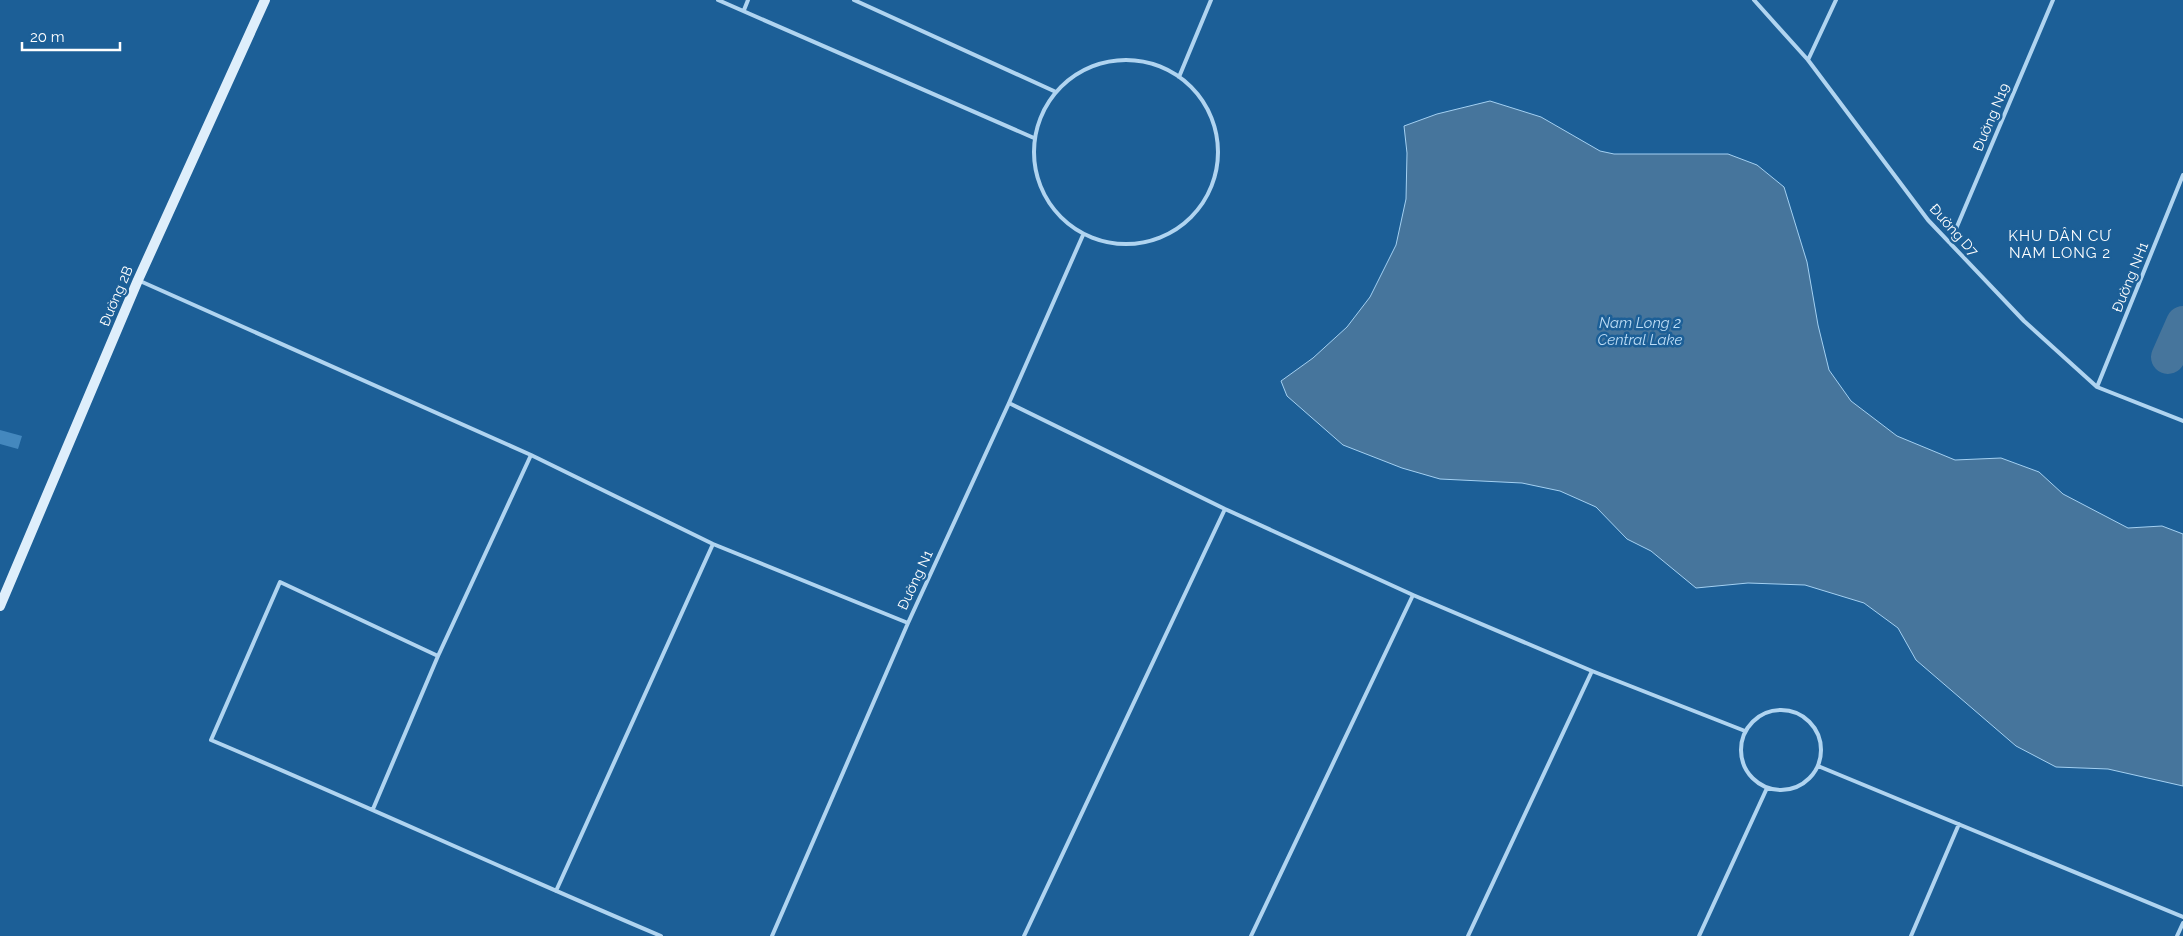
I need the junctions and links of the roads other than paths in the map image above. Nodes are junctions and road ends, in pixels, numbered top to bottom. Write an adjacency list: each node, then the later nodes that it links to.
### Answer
1 (265, 0): 17 (street, Đường 2B)
2 (718, 0): 9 (lane)
3 (748, 0): 9 (lane)
4 (854, 0): 12 (lane)
5 (1211, 0): 11 (lane)
6 (1754, 0): 10 (lane, Đường D7)
7 (1836, 0): 10 (lane)
8 (2053, 0): 16 (lane, Đường N19)
9 (744, 10): 13 (lane)
10 (1808, 60): 16 (lane, Đường D7)
11 (1180, 76): 12 (lane); 15 (lane)
12 (1056, 92): 13 (lane)
13 (1034, 138): 15 (lane)
14 (2183, 175): 18 (lane, Đường NH1)
15 (1083, 235): 19 (lane, Đường N1)
16 (1950, 243): 18 (lane, Đường D7)
17 (138, 280): 21 (lane); 25 (street, Đường 2B)
18 (2097, 387): 20 (lane, Đường D7)
19 (1009, 403): 22 (lane); 26 (lane, Đường N1)
20 (2183, 421)
21 (531, 455): 23 (lane); 27 (lane)
22 (1225, 509): 24 (lane); 39 (lane)
23 (712, 544): 26 (lane); 34 (lane)
24 (1413, 595): 28 (lane); 40 (lane)
25 (0, 606)
26 (908, 623): 38 (lane, Đường N1)
27 (438, 656): 32 (lane); 32 (lane)
28 (1592, 671): 29 (lane); 41 (lane)
29 (1745, 731): 30 (lane); 31 (lane)
30 (1818, 766): 31 (lane); 33 (lane)
31 (1767, 788): 42 (lane)
32 (373, 809): 34 (lane)
33 (1959, 824): 35 (lane); 43 (lane)
34 (556, 891): 37 (lane)
35 (2183, 917)
36 (2183, 923): 44 (lane)
37 (661, 936)
38 (772, 936)
39 (1024, 936)
40 (1251, 936)
41 (1468, 936)
42 (1700, 936)
43 (1911, 936)
44 (2177, 936)

